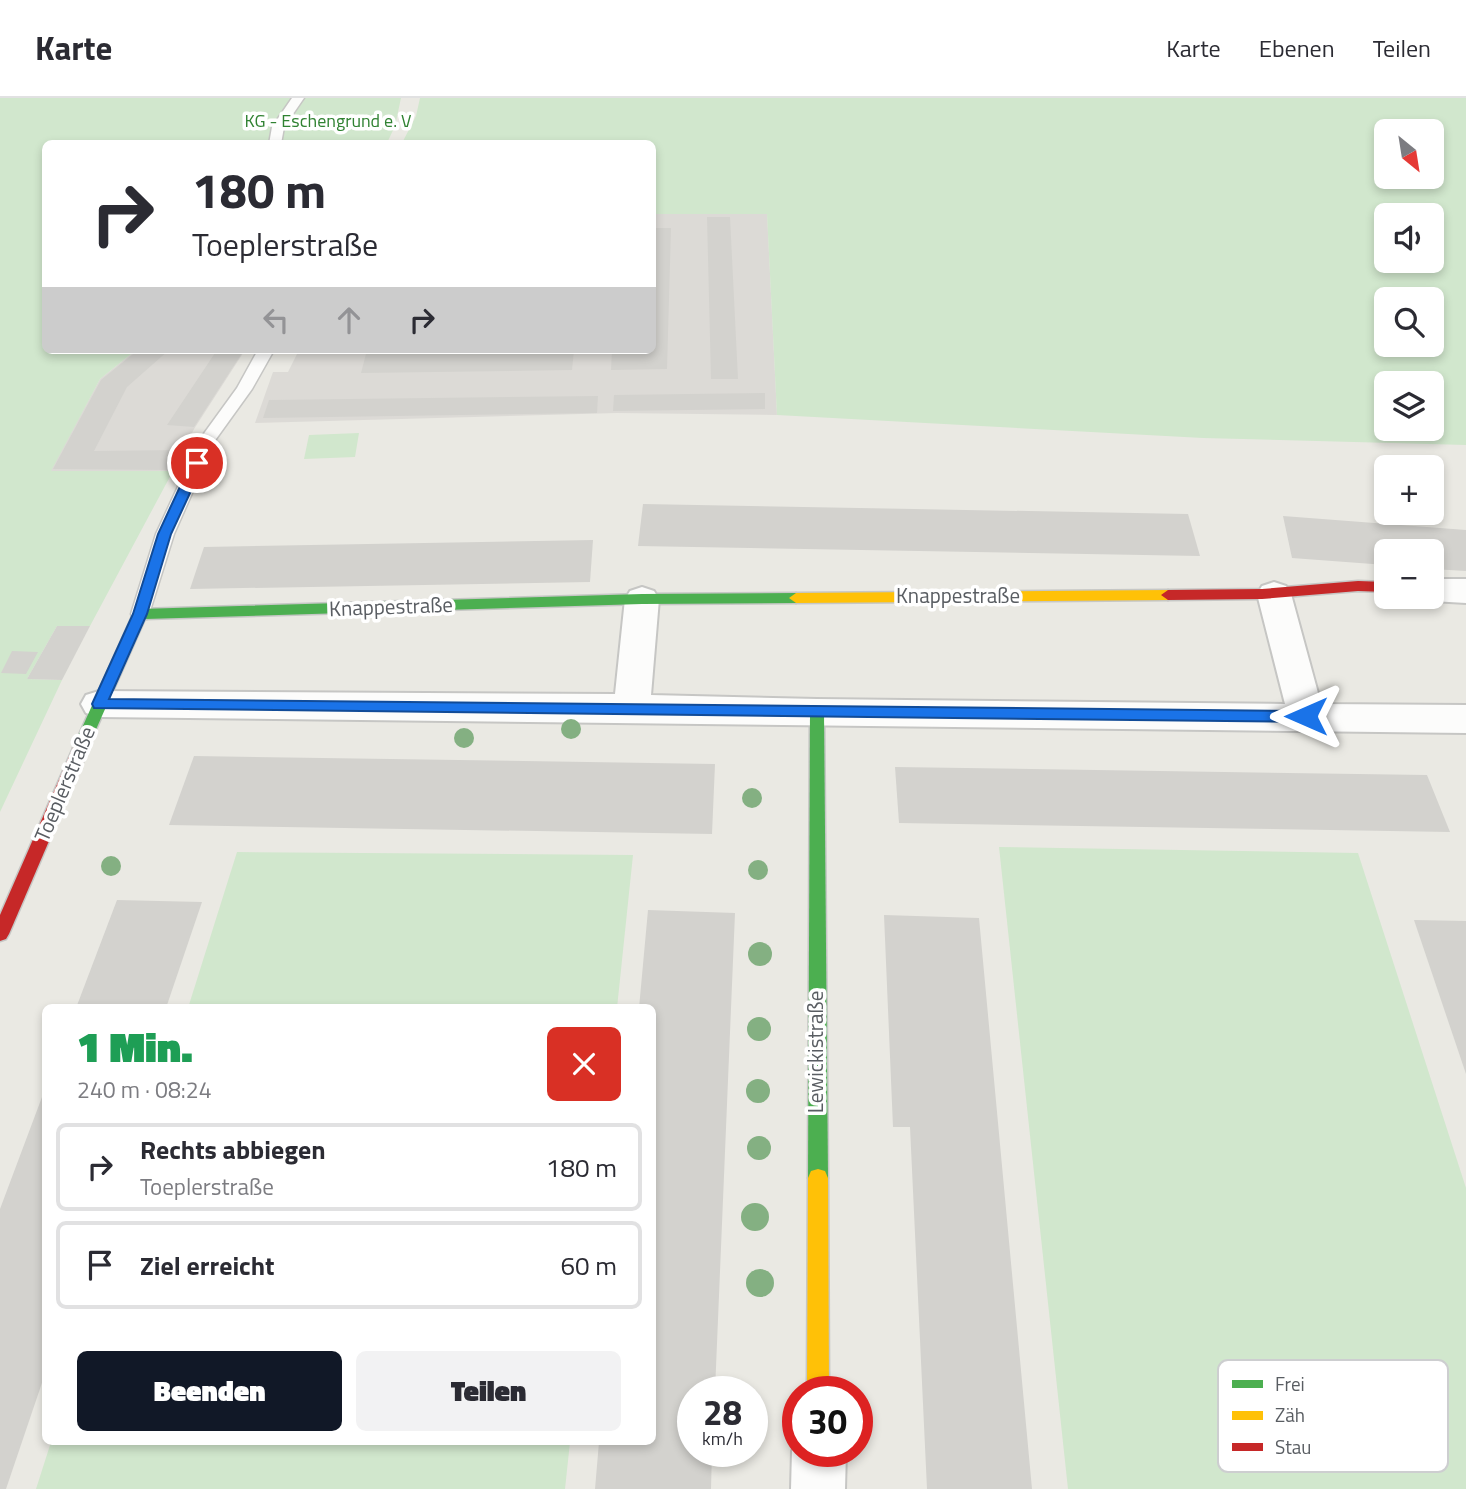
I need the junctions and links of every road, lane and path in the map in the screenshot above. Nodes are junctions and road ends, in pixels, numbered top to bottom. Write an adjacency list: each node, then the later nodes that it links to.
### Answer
1 (298, 98): 2 (lane)
2 (276, 140)
3 (264, 354): 9 (lane, Toeplerstraße)
4 (1374, 587): 7 (street, Knappestraße)
5 (1444, 590): 6 (street)
6 (1466, 591)
7 (1274, 594): 8 (street, Knappestraße); 13 (street)
8 (642, 599): 9 (street, Knappestraße); 11 (street)
9 (140, 614): 10 (street, Toeplerstraße)
10 (99, 704): 11 (street); 15 (street, Toeplerstraße)
11 (632, 708): 12 (street)
12 (817, 713): 13 (street); 16 (street, Lewickistraße)
13 (1306, 716): 14 (street)
14 (1466, 719)
15 (0, 934)
16 (818, 1376)
17 (819, 1467): 18 (street)
18 (818, 1489)

